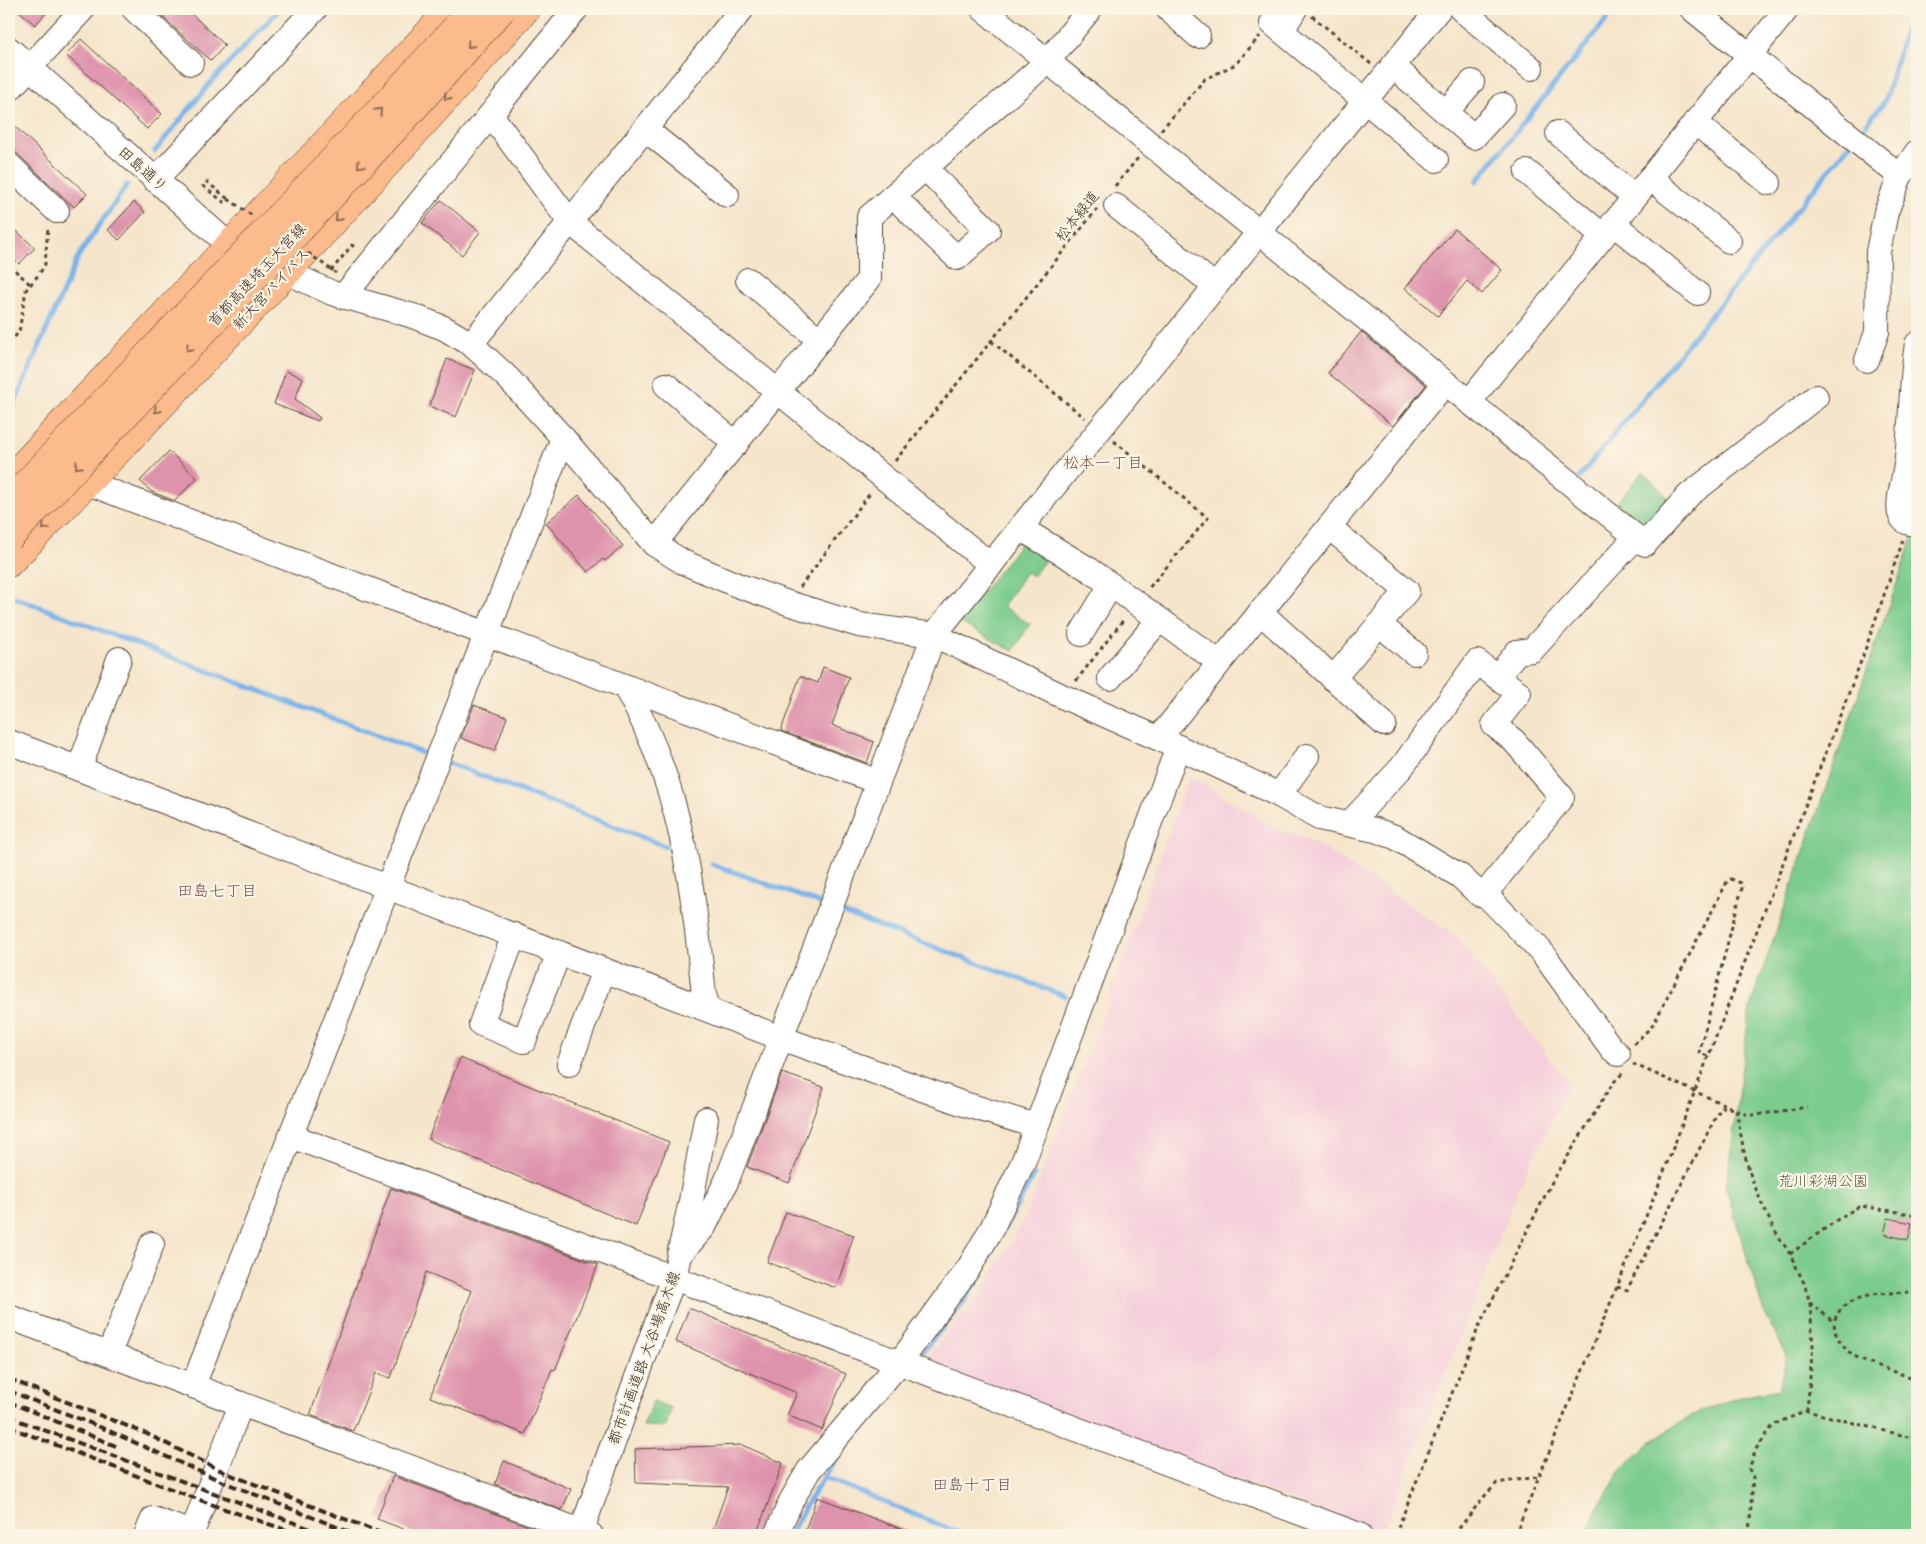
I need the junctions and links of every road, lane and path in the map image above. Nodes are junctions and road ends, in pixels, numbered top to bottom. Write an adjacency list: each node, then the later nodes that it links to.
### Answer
1 (83, 9): 24 (street)
2 (134, 9): 23 (street)
3 (315, 9): 44 (street)
4 (451, 9): 57 (highway)
5 (473, 9): 84 (highway, 首都高速埼玉大宮線, one-way to 5, bridge)
6 (502, 9): 89 (highway, 首都高速埼玉大宮線, one-way to 89, bridge)
7 (526, 9): 62 (highway, 新大宮バイパス, one-way to 62)
8 (576, 9): 32 (street)
9 (742, 9): 34 (street)
10 (983, 9): 22 (street)
11 (1090, 9): 22 (street)
12 (1168, 9): 19 (street)
13 (1439, 9): 26 (street)
14 (1461, 9): 25 (street)
15 (1787, 9): 21 (street)
16 (1303, 12): 18 (street); 26 (path)
17 (1705, 13): 21 (street)
18 (1277, 27): 29 (street); 36 (path, 松本緑道)
19 (1198, 36)
20 (9, 49): 24 (street, 田島通り)
21 (1748, 56): 33 (street); 42 (street)
22 (1048, 61): 36 (street); 40 (street)
23 (191, 63)
24 (29, 68): 28 (street); 44 (street, 田島通り)
25 (1531, 68)
26 (1389, 71): 29 (street); 31 (street)
27 (1472, 82): 31 (street)
28 (9, 90)
29 (1366, 100): 38 (street); 55 (street)
30 (1503, 105): 31 (street)
31 (1446, 112)
32 (491, 115): 53 (street); 68 (street)
33 (1695, 122): 43 (street); 45 (street)
34 (645, 129): 46 (street); 53 (street)
35 (1558, 133): 48 (street)
36 (1150, 144): 50 (path, 松本緑道); 55 (street)
37 (1917, 152): 42 (street)
38 (1436, 160)
39 (9, 165): 52 (street)
40 (925, 168): 47 (street); 47 (street)
41 (1527, 172): 54 (street)
42 (1900, 176): 73 (street)
43 (1650, 178): 48 (street); 56 (street)
44 (155, 180): 57 (street, 田島通り)
45 (1769, 183)
46 (728, 195)
47 (893, 196): 69 (street)
48 (1634, 197): 54 (street)
49 (228, 198): 51 (path)
50 (1110, 200): 66 (street); 79 (path, 松本緑道)
51 (225, 203)
52 (57, 211): 65 (path)
53 (570, 222): 71 (street); 76 (street)
54 (1608, 230): 67 (street); 78 (street)
55 (1259, 232): 66 (street); 74 (street)
56 (1728, 242)
57 (229, 245): 62 (street, 田島通り); 82 (highway)
58 (352, 255): 61 (path)
59 (9, 265): 65 (path)
60 (341, 267): 63 (path)
61 (330, 272)
62 (287, 273): 68 (street, 田島通り); 83 (highway, 新大宮バイパス, one-way to 83)
63 (336, 273)
64 (748, 280): 69 (street)
65 (30, 284): 70 (path)
66 (1215, 286): 79 (street)
67 (1697, 293)
68 (343, 297): 71 (street, 田島通り)
69 (820, 340): 76 (street)
70 (9, 343)
71 (471, 344): 80 (street, 田島通り)
72 (1917, 344): 85 (street)
73 (1867, 360)
74 (1445, 383): 78 (street); 86 (street)
75 (666, 385): 81 (street)
76 (778, 392): 81 (street); 92 (street)
77 (1816, 397): 88 (street)
78 (1469, 402): 88 (street)
79 (1099, 430): 87 (street); 94 (path)
80 (563, 438): 90 (street, 田島通り); 98 (street)
81 (736, 444): 90 (street)
82 (9, 480)
83 (88, 483): 91 (highway, 新大宮バイパス, one-way to 91); 98 (street)
84 (9, 502)
85 (1913, 523): 124 (path)
86 (1328, 527): 95 (street); 97 (street)
87 (1020, 528): 92 (street); 93 (street)
88 (1636, 537): 104 (street)
89 (9, 538)
90 (654, 544): 100 (street, 田島通り)
91 (9, 564)
92 (991, 565): 100 (street)
93 (1111, 585): 94 (street); 99 (street)
94 (1136, 603): 96 (street); 108 (path)
95 (1260, 612): 103 (street); 106 (street)
96 (1159, 620): 103 (street); 105 (street)
97 (1379, 624): 101 (street); 106 (street)
98 (487, 634): 107 (street); 117 (street)
99 (1081, 634)
100 (934, 635): 108 (street, 田島通り); 114 (street)
101 (1414, 654)
102 (119, 659): 113 (street)
103 (1219, 662): 111 (street)
104 (1497, 677): 116 (street); 118 (street)
105 (1110, 678)
106 (1333, 679): 109 (street)
107 (625, 687): 114 (street); 122 (street)
108 (1064, 697): 111 (street, 田島通り)
109 (1384, 724)
110 (9, 742): 113 (street)
111 (1169, 743): 115 (street, 田島通り); 132 (street)
112 (1307, 756): 115 (street)
113 (79, 769): 117 (street)
114 (878, 782): 123 (street)
115 (1279, 795): 116 (street, 田島通り)
116 (1350, 824): 118 (street, 田島通り)
117 (388, 887): 119 (street); 133 (street)
118 (1485, 894): 125 (street, 田島通り)
119 (514, 935): 120 (street); 120 (street)
120 (558, 952): 121 (street)
121 (604, 970): 122 (street); 126 (street)
122 (709, 1010): 123 (street)
123 (781, 1038): 132 (street); 137 (street)
124 (1708, 1056): 125 (path); 128 (path)
125 (1625, 1059): 155 (path)
126 (569, 1064)
127 (1639, 1067): 128 (path)
128 (1694, 1091): 130 (path); 138 (path)
129 (1807, 1107): 130 (path)
130 (1736, 1110): 136 (path); 138 (path)
131 (706, 1119): 137 (street, 都市計画道路 大谷場高木線)
132 (1036, 1126): 144 (street)
133 (291, 1136): 137 (street); 146 (street)
134 (1917, 1215): 136 (path)
135 (152, 1244): 143 (street)
136 (1790, 1254): 140 (path)
137 (677, 1266): 144 (street); 151 (street, 都市計画道路 大谷場高木線)
138 (1618, 1287): 150 (path)
139 (1917, 1292): 142 (path)
140 (1810, 1302): 142 (path); 148 (path)
141 (9, 1317): 143 (street)
142 (1834, 1322): 145 (path)
143 (109, 1354): 146 (street)
144 (907, 1365): 153 (street); 154 (street)
145 (1917, 1379)
146 (193, 1386): 147 (street)
147 (241, 1404): 151 (street); 152 (street)
148 (1807, 1411): 149 (path); 158 (path)
149 (1917, 1439)
150 (1538, 1477): 156 (path); 157 (path)
151 (584, 1534)
152 (146, 1535)
153 (776, 1535)
154 (1359, 1535)
155 (1395, 1535)
156 (1454, 1535)
157 (1514, 1535)
158 (1749, 1535)

